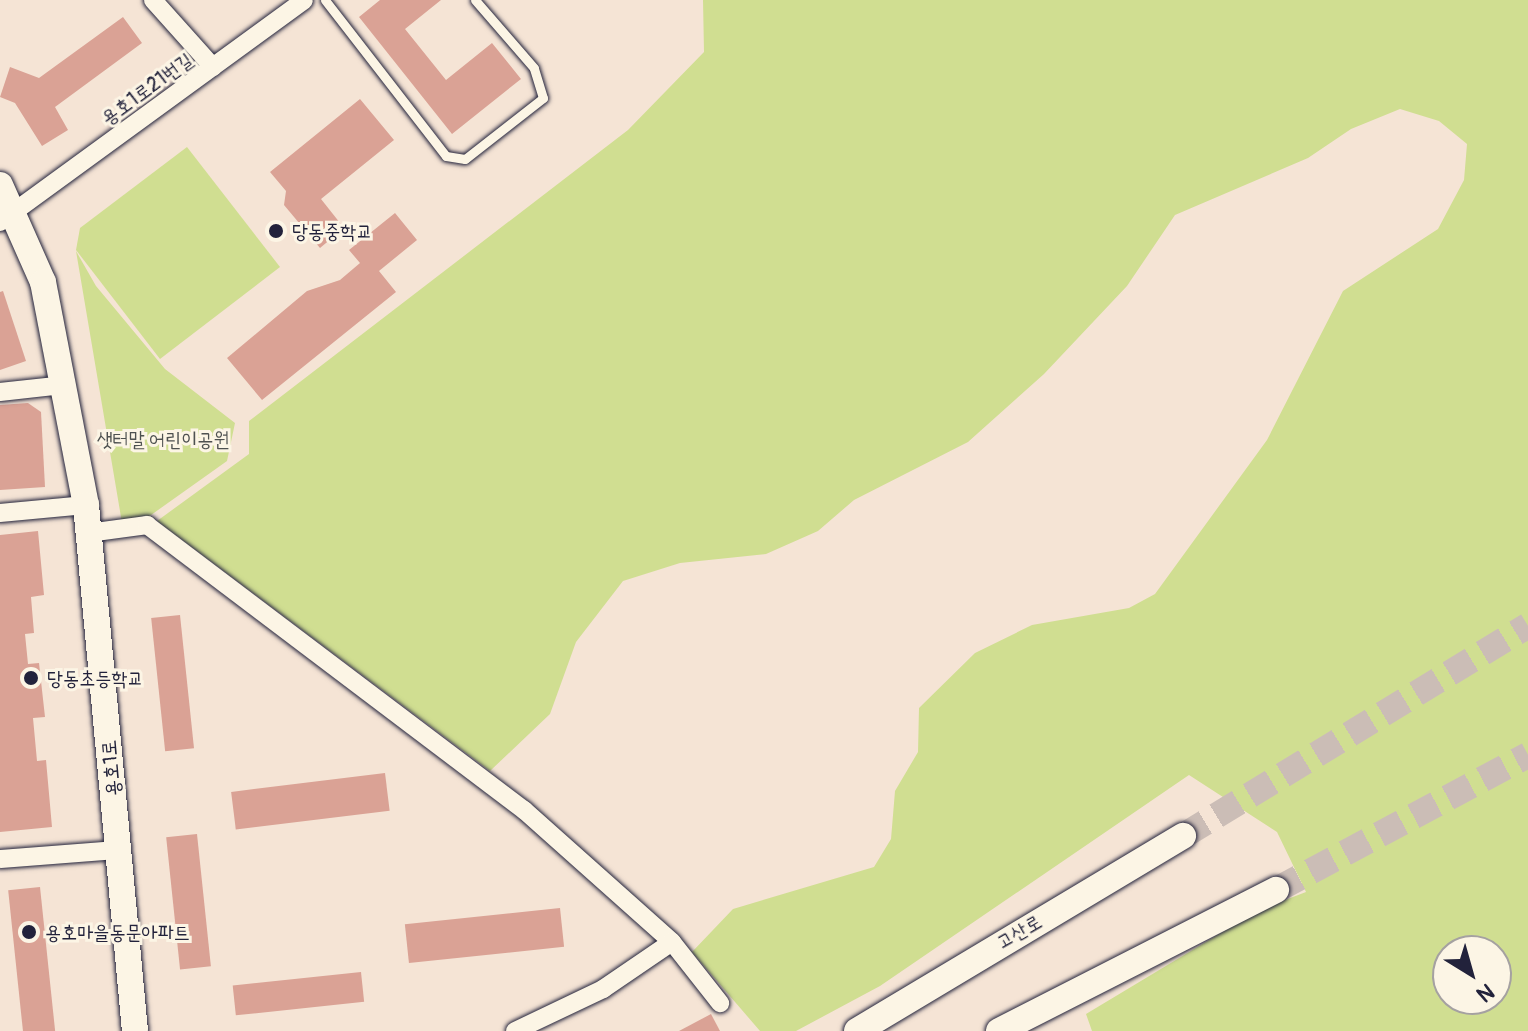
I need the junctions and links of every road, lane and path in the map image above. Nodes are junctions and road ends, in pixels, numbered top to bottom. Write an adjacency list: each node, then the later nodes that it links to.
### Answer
1 (153, 0): 5 (street)
2 (304, 0): 5 (street, 용호1로21번길)
3 (325, 0): 4 (lane)
4 (475, 0)
5 (213, 67): 7 (street, 용호1로21번길)
6 (0, 185): 7 (street, 용호1로)
7 (8, 217): 8 (street, 용호1로)
8 (63, 385): 9 (street); 10 (street, 용호1로)
9 (0, 392)
10 (86, 505): 11 (street); 12 (street, 용호1로)
11 (0, 513)
12 (88, 533): 14 (street, 용호1로); 17 (street)
13 (1183, 836): 21 (street, 고산로)
14 (118, 850): 15 (street); 19 (street, 용호1로)
15 (0, 859)
16 (1276, 890): 22 (street)
17 (672, 942): 18 (street); 20 (street)
18 (720, 1003)
19 (135, 1031)
20 (515, 1031)
21 (857, 1031)
22 (999, 1031)

